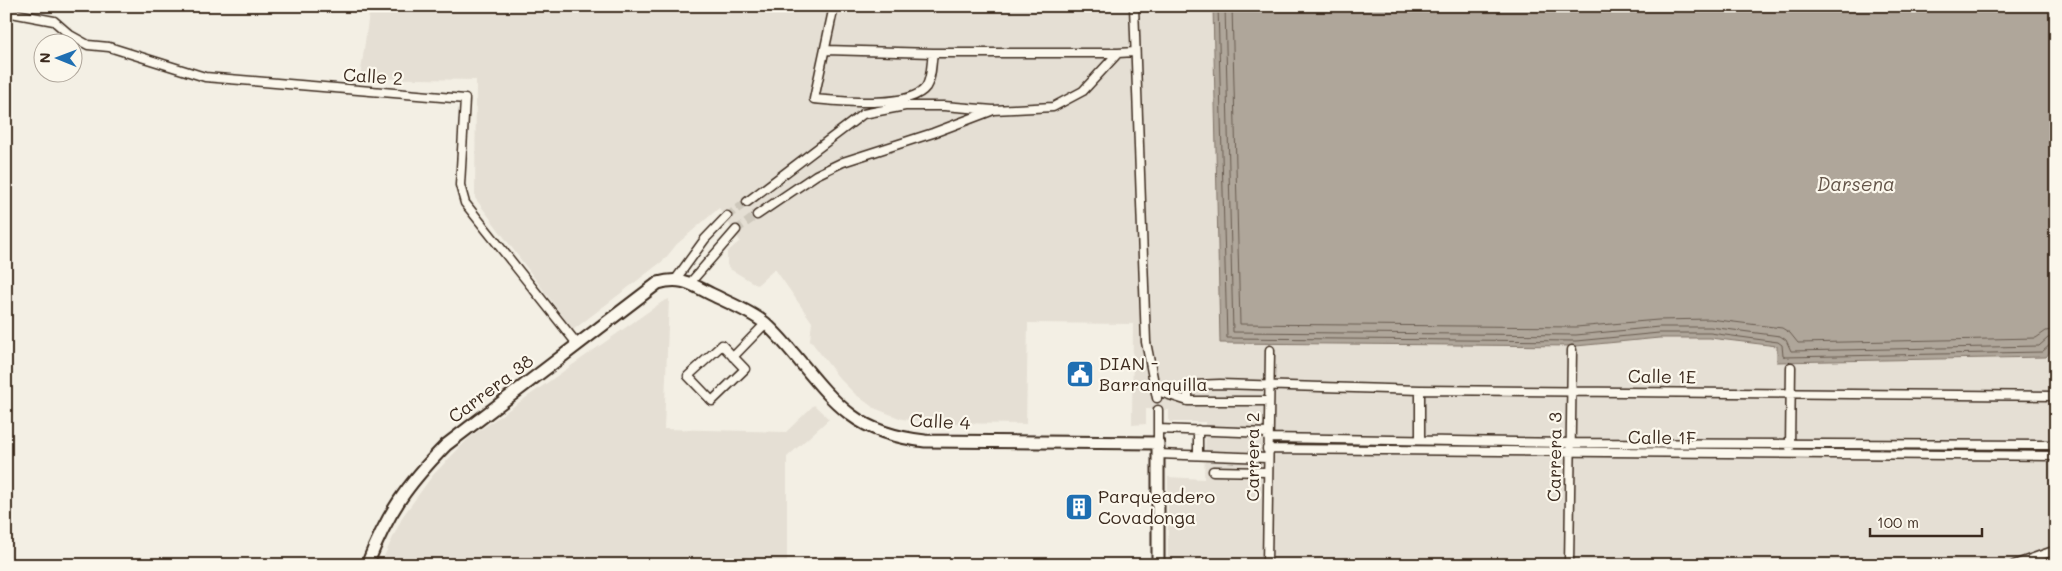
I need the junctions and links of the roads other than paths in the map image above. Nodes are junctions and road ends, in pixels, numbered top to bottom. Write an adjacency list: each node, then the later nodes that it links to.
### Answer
1 (834, 6): 4 (street)
2 (1134, 6): 5 (street)
3 (6, 12): 16 (street, Calle 2)
4 (826, 50): 6 (street); 6 (street)
5 (1135, 52): 7 (street); 26 (street)
6 (933, 53): 7 (street)
7 (1118, 53): 8 (street)
8 (993, 110): 9 (street); 10 (street)
9 (748, 202)
10 (757, 215)
11 (727, 216): 13 (street)
12 (736, 230): 14 (street)
13 (676, 279): 14 (street, Calle 4); 16 (street, Carrera 38)
14 (690, 283): 15 (street, Calle 4)
15 (765, 324): 19 (street); 38 (street, Calle 4)
16 (578, 345): 50 (street, Carrera 38)
17 (1270, 350): 21 (street, Carrera 2)
18 (1572, 350): 23 (street, Carrera 3)
19 (733, 356): 19 (street)
20 (1791, 367): 24 (street)
21 (1269, 385): 22 (street, Calle 1E); 26 (street, Calle 1E); 27 (street, Carrera 2)
22 (1420, 390): 23 (street, Calle 1E); 32 (street)
23 (1571, 390): 24 (street, Calle 1E); 34 (street, Carrera 3)
24 (1791, 393): 25 (street, Calle 1E); 36 (street)
25 (2056, 396)
26 (1188, 401): 27 (street)
27 (1268, 401): 31 (street, Carrera 2)
28 (1158, 410): 29 (street)
29 (1158, 430): 30 (street, Calle 1F); 38 (street)
30 (1198, 430): 31 (street, Calle 1F); 44 (street)
31 (1268, 436): 32 (street, Calle 1F); 39 (street, Carrera 2)
32 (1420, 440): 33 (street, Calle 1F)
33 (1436, 440): 34 (street, Calle 1F); 40 (street)
34 (1570, 443): 35 (street, Calle 1F); 41 (street, Carrera 3)
35 (1719, 443): 36 (street, Calle 1F); 42 (street)
36 (1790, 444): 37 (street, Calle 1F); 43 (street)
37 (2056, 445)
38 (1158, 448): 44 (street); 51 (street)
39 (1267, 449): 40 (street, Calle 1F); 46 (street, Carrera 2)
40 (1436, 450): 41 (street, Calle 1F)
41 (1570, 452): 42 (street, Calle 1F); 53 (street, Carrera 3)
42 (1719, 453): 43 (street, Calle 1F)
43 (1790, 454): 45 (street, Calle 1F)
44 (1198, 455): 46 (street)
45 (2056, 456)
46 (1267, 458): 48 (street, Carrera 2)
47 (1213, 471): 48 (street)
48 (1267, 472): 52 (street, Carrera 2)
49 (2056, 550): 54 (street)
50 (366, 565)
51 (1158, 565)
52 (1267, 565)
53 (1569, 565)
54 (2014, 565)

